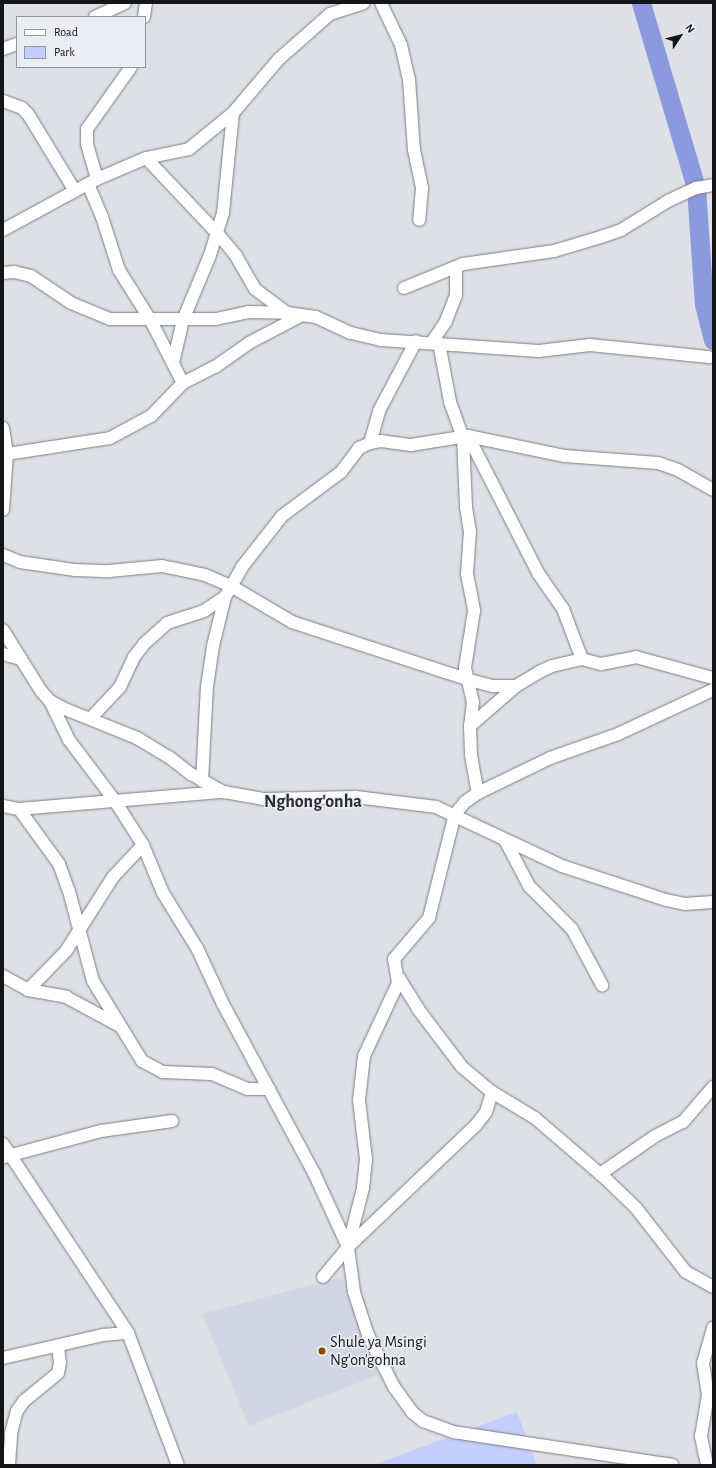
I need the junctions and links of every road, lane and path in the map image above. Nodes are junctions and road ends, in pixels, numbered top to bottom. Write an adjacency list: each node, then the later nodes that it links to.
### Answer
1 (125, 3): 5 (street)
2 (146, 3): 6 (street)
3 (363, 3): 11 (street)
4 (381, 3): 16 (street)
5 (97, 16)
6 (144, 16)
7 (16, 44): 8 (street)
8 (3, 49)
9 (130, 68): 13 (street)
10 (3, 101): 15 (street)
11 (233, 113): 12 (street); 18 (street)
12 (146, 158): 13 (street); 18 (street)
13 (93, 182): 15 (street); 25 (street)
14 (713, 185): 19 (street)
15 (74, 191): 17 (street)
16 (419, 220)
17 (3, 230)
18 (217, 233): 22 (street); 24 (street)
19 (456, 267): 21 (street); 27 (street)
20 (3, 273): 25 (street)
21 (404, 288)
22 (288, 313): 23 (street); 24 (street)
23 (302, 315): 26 (street); 30 (street)
24 (183, 320): 25 (street); 29 (street)
25 (151, 321): 29 (street)
26 (416, 341): 27 (street); 33 (street)
27 (435, 342): 28 (street); 32 (street)
28 (709, 357)
29 (173, 363): 30 (street)
30 (183, 382): 34 (street)
31 (3, 428): 34 (street)
32 (466, 437): 33 (street); 35 (street); 43 (street); 45 (street)
33 (370, 443): 38 (street)
34 (6, 454): 36 (street)
35 (713, 490)
36 (3, 510)
37 (3, 555): 38 (street)
38 (231, 586): 39 (street); 45 (street)
39 (225, 597): 49 (street); 51 (street)
40 (3, 630): 42 (street)
41 (3, 654): 42 (street)
42 (21, 659): 48 (street)
43 (582, 659): 44 (street); 46 (street)
44 (713, 678)
45 (466, 679): 46 (street); 50 (street)
46 (516, 686): 50 (street)
47 (713, 690): 53 (street)
48 (50, 701): 49 (street); 54 (street)
49 (91, 718): 51 (street)
50 (470, 726): 53 (street)
51 (202, 781): 52 (street)
52 (224, 792): 54 (street); 57 (street)
53 (478, 793): 57 (street)
54 (115, 801): 56 (street); 59 (street)
55 (3, 806): 56 (street)
56 (19, 809): 61 (street)
57 (455, 814): 58 (street); 63 (street)
58 (505, 840): 60 (street); 64 (street)
59 (143, 846): 61 (street); 68 (street)
60 (713, 902)
61 (80, 930): 65 (street); 66 (street)
62 (3, 976): 65 (street)
63 (399, 978): 69 (street); 74 (street)
64 (602, 985)
65 (28, 990): 66 (street)
66 (118, 1025): 68 (street)
67 (713, 1087): 73 (street)
68 (268, 1089): 74 (street)
69 (492, 1092): 73 (street); 74 (street)
70 (172, 1121): 72 (street)
71 (3, 1144): 72 (street)
72 (6, 1155): 78 (street)
73 (600, 1174): 76 (street)
74 (348, 1247): 75 (street); 83 (street)
75 (323, 1277)
76 (713, 1287)
77 (713, 1327): 84 (street)
78 (128, 1332): 79 (street); 82 (street)
79 (58, 1346): 80 (street); 81 (street)
80 (3, 1358)
81 (9, 1465)
82 (178, 1465)
83 (673, 1465)
84 (707, 1465)

